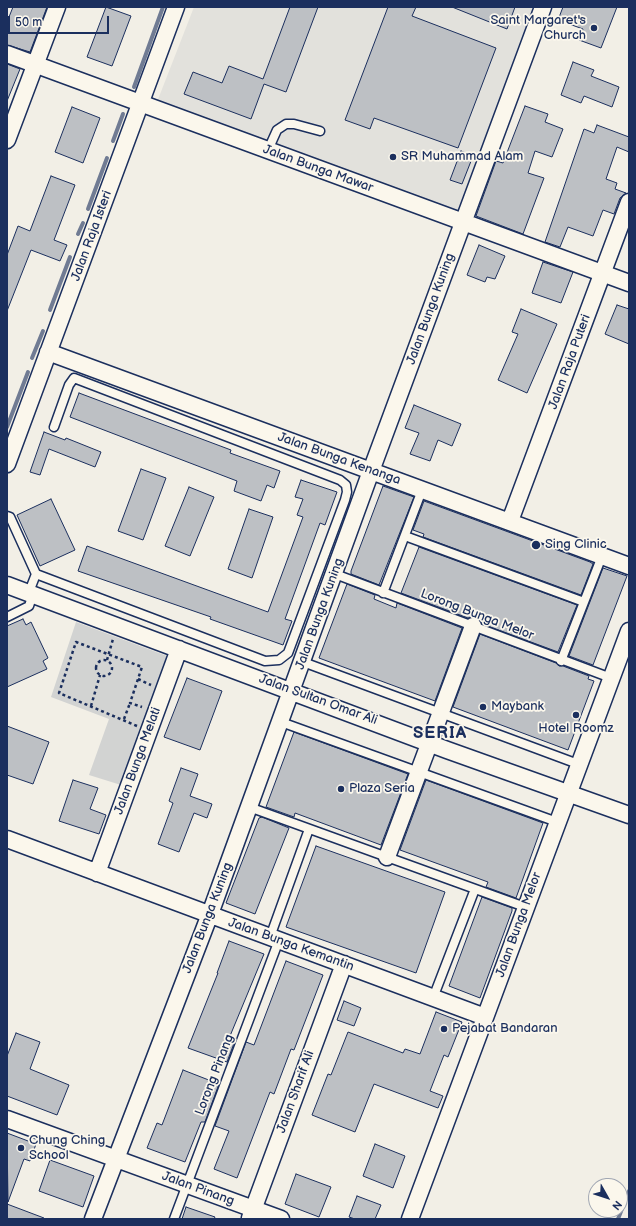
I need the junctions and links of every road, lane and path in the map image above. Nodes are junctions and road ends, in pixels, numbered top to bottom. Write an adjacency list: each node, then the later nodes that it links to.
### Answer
1 (57, 7): 5 (street)
2 (176, 7): 6 (street, Jalan Raja Isteri)
3 (543, 7): 11 (street, Jalan Bunga Kuning)
4 (7, 54): 5 (street, Jalan Bunga Mawar)
5 (35, 64): 6 (street, Jalan Bunga Mawar); 8 (street)
6 (141, 104): 9 (street, Jalan Bunga Mawar); 14 (street, Jalan Raja Isteri)
7 (320, 131): 9 (lane)
8 (7, 140)
9 (268, 150): 11 (street, Jalan Bunga Mawar)
10 (629, 202): 12 (street, Jalan Raja Puteri)
11 (464, 222): 12 (street, Jalan Bunga Mawar); 17 (street, Jalan Bunga Kuning)
12 (602, 274): 13 (street, Jalan Bunga Mawar); 20 (street, Jalan Raja Puteri)
13 (629, 283)
14 (48, 352): 16 (street, Jalan Raja Isteri); 17 (street, Jalan Bunga Kenanga)
15 (54, 427): 24 (lane)
16 (7, 464)
17 (371, 471): 18 (street, Jalan Bunga Kenanga); 25 (street, Jalan Bunga Kuning)
18 (422, 490): 20 (street, Jalan Bunga Kenanga); 21 (lane)
19 (7, 516): 24 (lane)
20 (510, 521): 22 (street, Jalan Bunga Kenanga)
21 (405, 536): 28 (lane); 29 (lane)
22 (602, 556): 23 (street, Jalan Bunga Kenanga); 29 (lane)
23 (629, 566)
24 (36, 574): 27 (lane)
25 (335, 574): 28 (lane, Lorong Bunga Melor); 38 (street, Jalan Bunga Kuning)
26 (7, 584): 27 (street, Jalan Sultan Omar Ali)
27 (31, 593): 30 (lane); 31 (street, Jalan Sultan Omar Ali)
28 (383, 593): 32 (lane, Lorong Bunga Melor)
29 (584, 602): 37 (lane)
30 (7, 617)
31 (117, 626): 34 (street, Jalan Sultan Omar Ali); 35 (path)
32 (473, 626): 37 (lane, Lorong Bunga Melor); 44 (street)
33 (629, 631): 40 (street, Jalan Bunga Melor)
34 (179, 649): 41 (street, Jalan Sultan Omar Ali); 45 (street, Jalan Bunga Melati)
35 (109, 654): 36 (path); 42 (path); 43 (path)
36 (107, 660): 39 (path); 39 (path)
37 (561, 661): 40 (lane, Lorong Bunga Melor)
38 (303, 662): 41 (street, Jalan Bunga Kuning); 44 (lane)
39 (100, 675): 43 (path)
40 (611, 678): 50 (street, Jalan Bunga Melor)
41 (292, 690): 47 (street, Jalan Bunga Kuning); 49 (street, Jalan Sultan Omar Ali)
42 (130, 703): 45 (path); 46 (path)
43 (91, 706): 46 (path)
44 (440, 712): 49 (street); 50 (lane)
45 (156, 713): 59 (street, Jalan Bunga Melati)
46 (124, 720): 48 (path)
47 (281, 722): 51 (lane); 53 (street, Jalan Bunga Kuning)
48 (135, 731)
49 (429, 742): 51 (street); 52 (street, Jalan Sultan Omar Ali)
50 (578, 764): 52 (street, Jalan Bunga Melor)
51 (418, 771): 55 (lane); 58 (street)
52 (568, 792): 54 (street, Jalan Sultan Omar Ali); 55 (street, Jalan Bunga Melor)
53 (249, 807): 56 (lane); 62 (street, Jalan Bunga Kuning)
54 (629, 815)
55 (557, 822): 61 (street, Jalan Bunga Melor)
56 (309, 829): 58 (lane); 63 (lane, Lorong Pinang)
57 (7, 839): 59 (street, Jalan Bunga Kemantin)
58 (387, 857): 60 (lane)
59 (97, 873): 62 (street, Jalan Bunga Kemantin)
60 (475, 889): 61 (lane); 65 (lane)
61 (525, 907): 66 (street, Jalan Bunga Melor)
62 (210, 914): 63 (street, Jalan Bunga Kemantin); 68 (street, Jalan Bunga Kuning)
63 (274, 938): 64 (street, Jalan Bunga Kemantin); 69 (lane, Lorong Pinang)
64 (344, 964): 65 (street, Jalan Bunga Kemantin); 70 (street, Jalan Sharif Ali)
65 (433, 998): 66 (street, Jalan Bunga Kemantin)
66 (485, 1017): 74 (street, Jalan Bunga Melor)
67 (7, 1119): 68 (street, Jalan Pinang)
68 (115, 1159): 69 (street, Jalan Pinang); 71 (street, Jalan Bunga Kuning)
69 (186, 1185): 70 (street, Jalan Pinang); 72 (lane, Lorong Pinang)
70 (251, 1214): 73 (street, Jalan Pinang)
71 (93, 1219)
72 (174, 1219)
73 (281, 1219)
74 (410, 1219)

